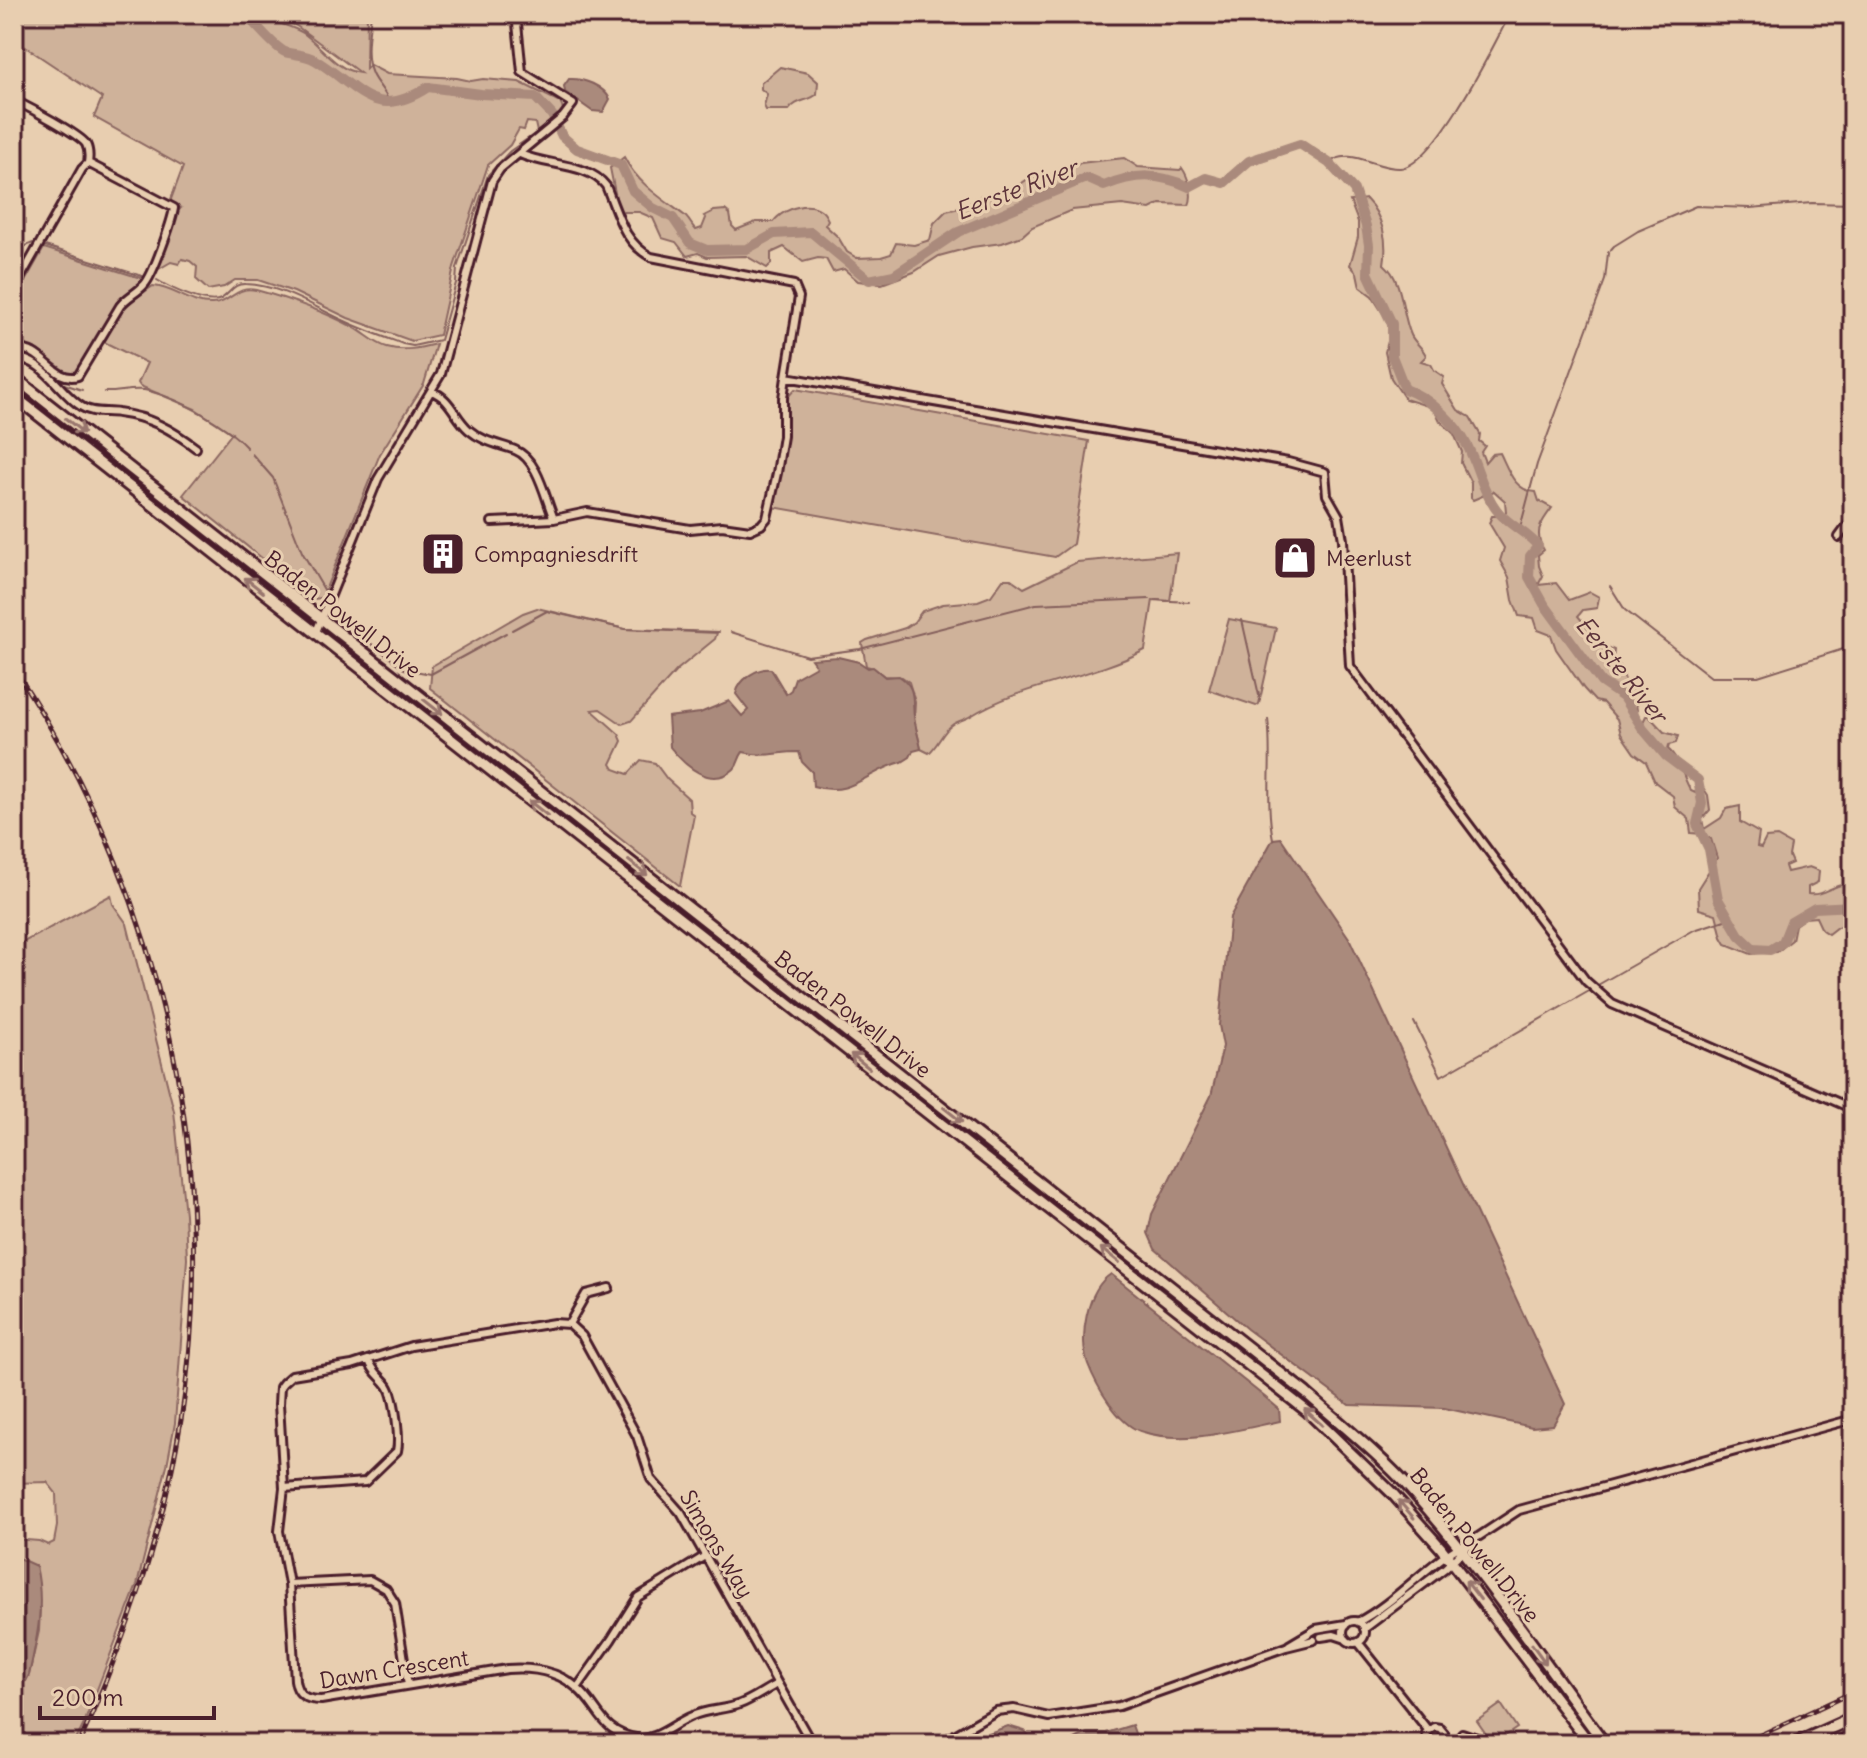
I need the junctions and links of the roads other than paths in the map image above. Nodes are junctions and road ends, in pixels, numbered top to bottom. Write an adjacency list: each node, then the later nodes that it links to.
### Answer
1 (516, 14): 3 (street)
2 (14, 100): 4 (street)
3 (520, 154): 9 (street); 12 (street)
4 (88, 163): 5 (street); 10 (street)
5 (14, 289)
6 (14, 348): 10 (street)
7 (14, 358): 11 (street)
8 (14, 377): 19 (main road, Baden Powell Drive, one-way to 19)
9 (786, 377): 15 (street); 21 (street)
10 (69, 378): 11 (street)
11 (56, 383): 14 (street)
12 (431, 391): 15 (street); 19 (street)
13 (14, 396): 20 (main road, Baden Powell Drive, one-way to 13)
14 (196, 448)
15 (554, 519): 17 (street)
16 (1853, 519): 18 (street)
17 (492, 522)
18 (1839, 537)
19 (321, 619): 20 (street); 27 (main road, Baden Powell Drive, one-way to 27)
20 (316, 632): 29 (main road, Baden Powell Drive, one-way to 20)
21 (1853, 1109)
22 (609, 1288): 23 (street)
23 (569, 1324): 24 (street, Dawn Crescent); 28 (street, Simons Way)
24 (369, 1360): 26 (street, Dawn Crescent); 26 (street)
25 (1853, 1419): 27 (street)
26 (284, 1488): 30 (street, Dawn Crescent)
27 (1461, 1549): 29 (street); 50 (main road, Baden Powell Drive, one-way to 50)
28 (705, 1556): 37 (street, Simons Way); 39 (street)
29 (1449, 1559): 31 (street); 33 (street); 49 (main road, Baden Powell Drive, one-way to 29)
30 (289, 1584): 38 (street); 38 (street, Dawn Crescent)
31 (1358, 1622): 32 (street); 33 (street)
32 (1346, 1624): 34 (street); 36 (street)
33 (1364, 1629): 35 (street)
34 (1346, 1639): 35 (street); 36 (street)
35 (1358, 1642): 41 (street)
36 (1286, 1647): 45 (street)
37 (777, 1684): 39 (street, Dawn Crescent); 44 (street, Simons Way)
38 (408, 1685): 39 (street, Dawn Crescent)
39 (577, 1688)
40 (1853, 1718): 51 (main road)
41 (1428, 1730): 46 (street); 47 (street)
42 (1462, 1733): 48 (street)
43 (1853, 1736): 52 (main road)
44 (812, 1744)
45 (939, 1744)
46 (1429, 1744)
47 (1442, 1744)
48 (1484, 1744)
49 (1590, 1744)
50 (1605, 1744)
51 (1795, 1744)
52 (1837, 1744)

